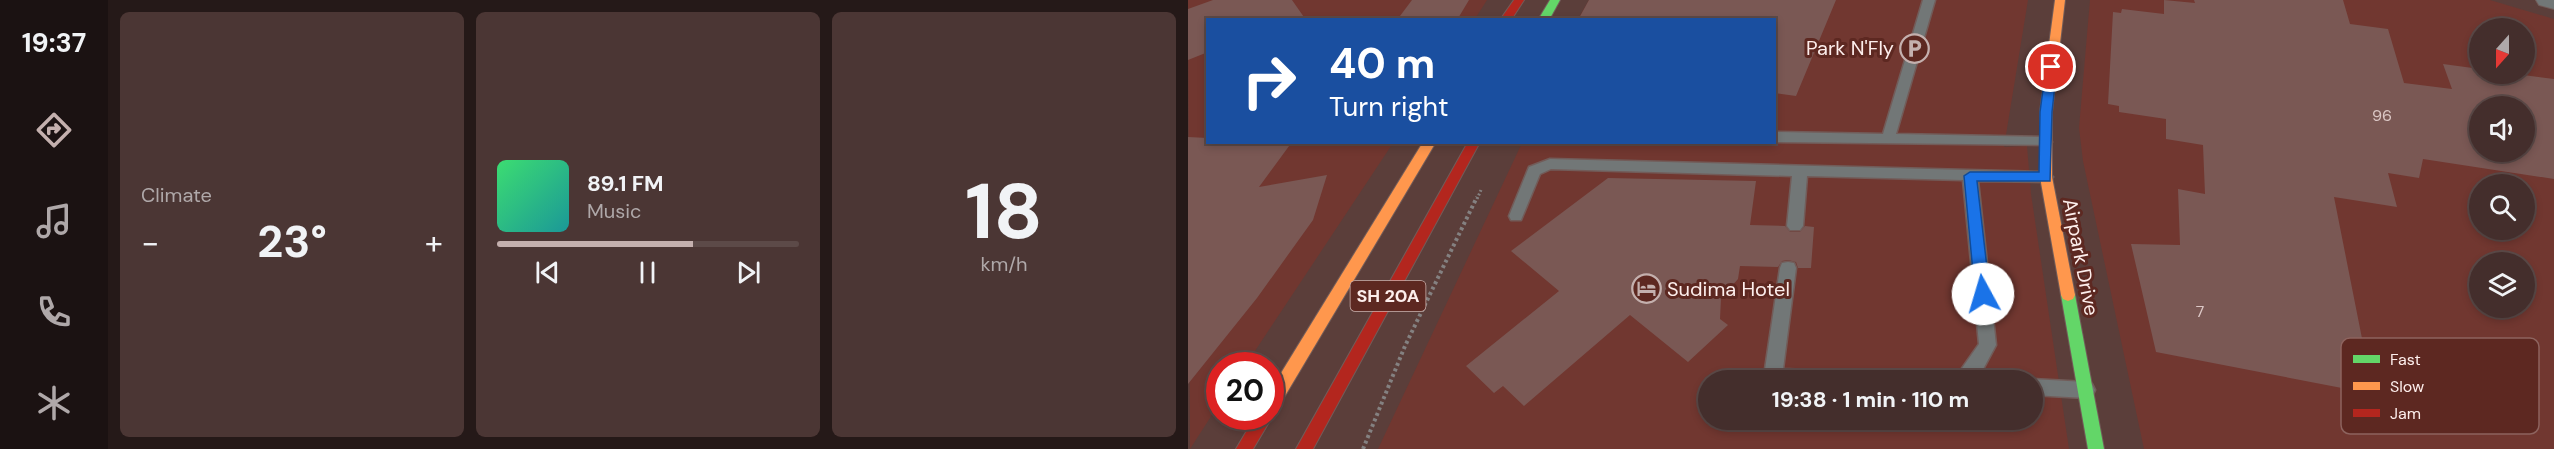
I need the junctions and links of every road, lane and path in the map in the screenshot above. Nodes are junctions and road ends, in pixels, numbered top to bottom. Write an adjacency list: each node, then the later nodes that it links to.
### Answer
1 (1519, 0): 7 (main road)
2 (1555, 0): 8 (main road)
3 (1929, 0): 10 (lane)
4 (2060, 0): 11 (main road, Airpark Drive)
5 (2548, 0): 6 (street)
6 (2554, 2)
7 (1506, 18)
8 (1545, 18)
9 (1776, 137): 10 (lane)
10 (1888, 139): 11 (lane)
11 (2045, 142): 16 (main road, Airpark Drive)
12 (1429, 144): 23 (main road, SH 20A)
13 (1473, 144): 28 (main road, SH 20A)
14 (1800, 171): 15 (lane); 18 (lane); 19 (lane)
15 (1970, 176): 16 (lane); 22 (lane)
16 (2046, 177): 25 (main road, Airpark Drive)
17 (1482, 187): 29 (path)
18 (1516, 216)
19 (1795, 226)
20 (1788, 268): 21 (lane)
21 (1774, 370)
22 (1972, 370)
23 (1284, 383)
24 (2043, 388): 25 (lane)
25 (2086, 390): 30 (main road, Airpark Drive)
26 (1256, 430): 27 (main road)
27 (1244, 449)
28 (1304, 449)
29 (1363, 449)
30 (2096, 449)

